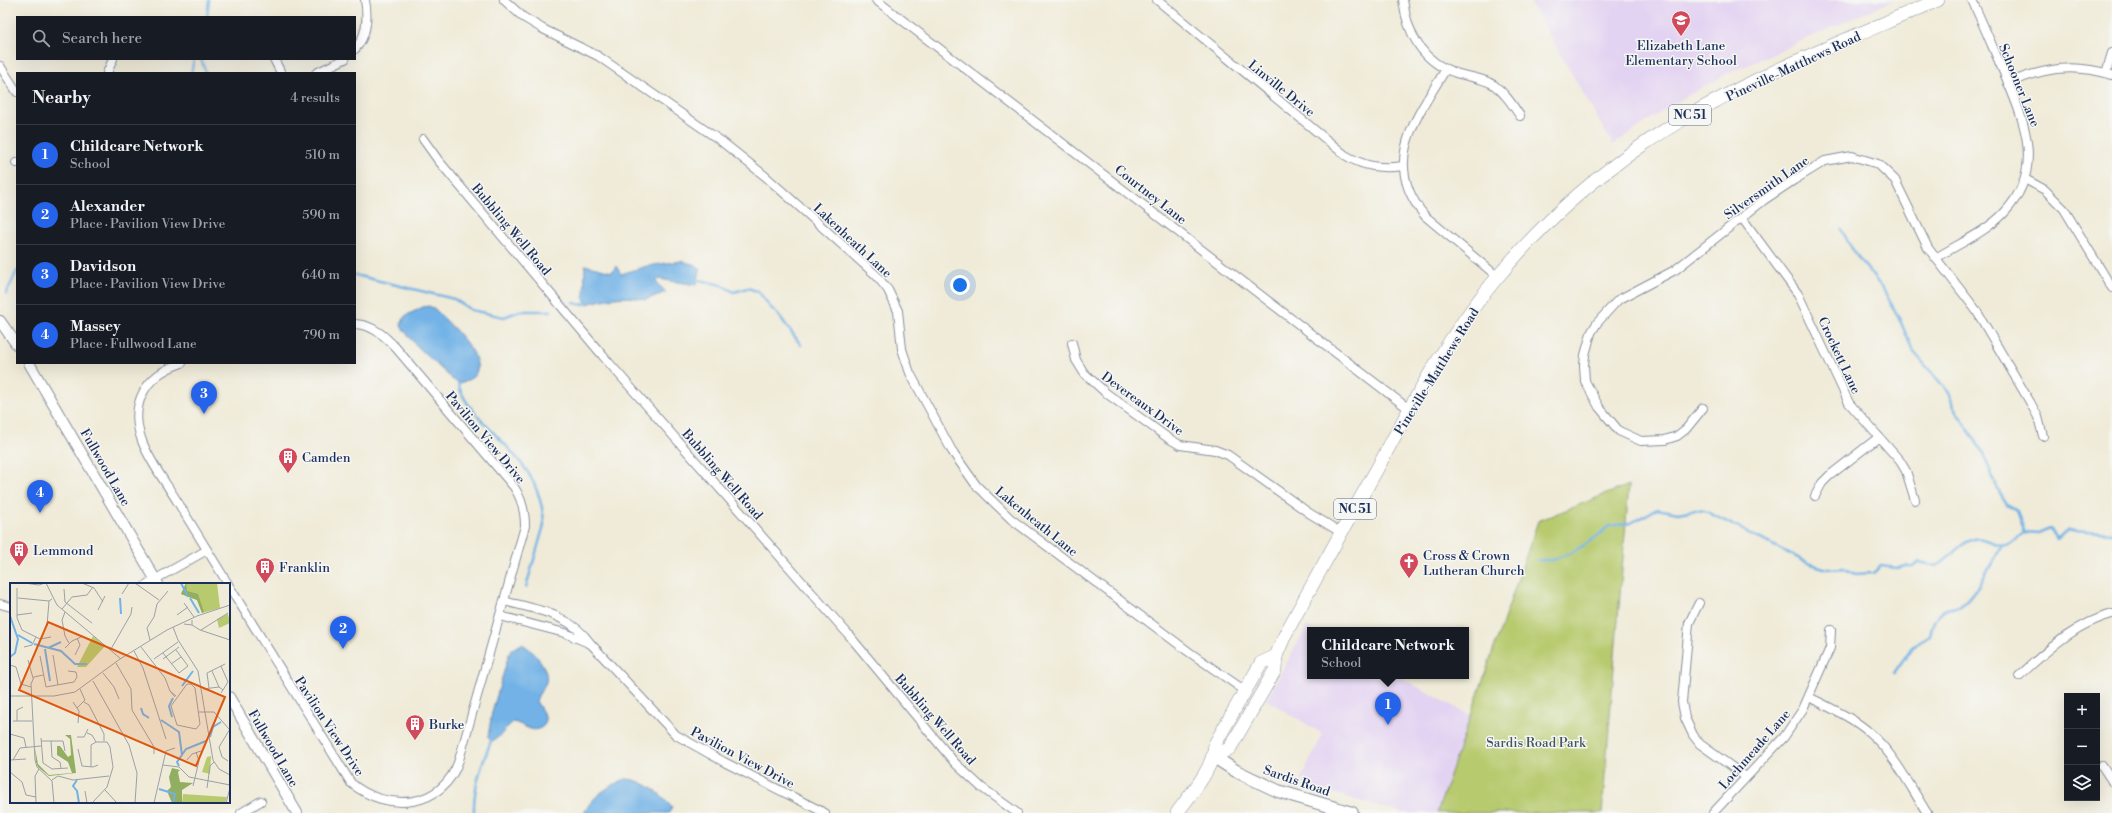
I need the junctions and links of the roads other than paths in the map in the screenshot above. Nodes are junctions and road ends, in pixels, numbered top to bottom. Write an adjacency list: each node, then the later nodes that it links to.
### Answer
1 (365, 0): 8 (street)
2 (504, 0): 56 (street, Lakenheath Lane)
3 (876, 0): 36 (street, Courtney Lane)
4 (1157, 0): 23 (street, Linville Drive)
5 (1403, 0): 14 (street)
6 (1938, 0): 27 (main road, Pineville-Matthews Road / NC 51)
7 (1972, 0): 19 (street, Schooner Lane)
8 (356, 47)
9 (2112, 53): 18 (street)
10 (113, 60): 15 (street)
11 (274, 60): 16 (street)
12 (343, 60): 17 (street)
13 (0, 66): 20 (street)
14 (1446, 69): 21 (street); 23 (street)
15 (107, 72)
16 (280, 72)
17 (318, 72)
18 (2109, 74): 19 (street)
19 (2008, 83): 24 (street, Schooner Lane)
20 (16, 90)
21 (1520, 116)
22 (423, 139): 67 (street, Bubbling Well Road)
23 (1403, 166): 27 (street)
24 (2025, 179): 26 (street, Schooner Lane); 28 (street)
25 (1742, 218): 26 (street, Silversmith Lane); 35 (street, Silversmith Lane); 38 (street, Crockett Lane)
26 (1936, 258): 37 (street, Silversmith Lane)
27 (1498, 277): 36 (main road, Pineville-Matthews Road / NC 51)
28 (2112, 288)
29 (0, 321): 32 (street)
30 (356, 324): 46 (street, Pavilion View Drive)
31 (1072, 343): 41 (street, Devereaux Drive)
32 (16, 344)
33 (30, 364): 43 (street, Fullwood Lane)
34 (179, 364): 42 (street, Pavilion View Drive)
35 (1703, 408)
36 (1409, 409): 41 (main road, Pineville-Matthews Road / NC 51)
37 (2044, 436)
38 (1879, 437): 39 (street); 40 (street, Crockett Lane)
39 (1815, 496)
40 (1915, 500)
41 (1342, 533): 54 (main road, Pineville-Matthews Road / NC 51)
42 (207, 550): 43 (street); 44 (street, Pavilion View Drive)
43 (154, 582)
44 (227, 583)
45 (230, 588): 51 (street, Pavilion View Drive)
46 (504, 601): 51 (street, Pavilion View Drive); 53 (street, Pavilion View Drive)
47 (1699, 603): 61 (street)
48 (0, 604): 49 (street)
49 (10, 607)
50 (2112, 614): 55 (street)
51 (500, 616): 53 (street, Pavilion View Drive)
52 (1831, 630): 57 (street, Lochmeade Lane)
53 (592, 644): 66 (street, Pavilion View Drive)
54 (1276, 656): 56 (main road, NC 51); 59 (main road, Pineville-Matthews Road / NC 51)
55 (2019, 676)
56 (1244, 690): 59 (main road, NC 51)
57 (1809, 697): 61 (street, Lochmeade Lane); 71 (street)
58 (230, 699): 65 (street, Fullwood Lane)
59 (1214, 757): 68 (main road, NC 51); 69 (main road, Sardis Road)
60 (2102, 766): 62 (street)
61 (1746, 777): 70 (street, Lochmeade Lane)
62 (2112, 781)
63 (261, 801): 64 (street)
64 (241, 813)
65 (297, 813)
66 (825, 813)
67 (1017, 813)
68 (1177, 813)
69 (1352, 813)
70 (1712, 813)
71 (1927, 813)

